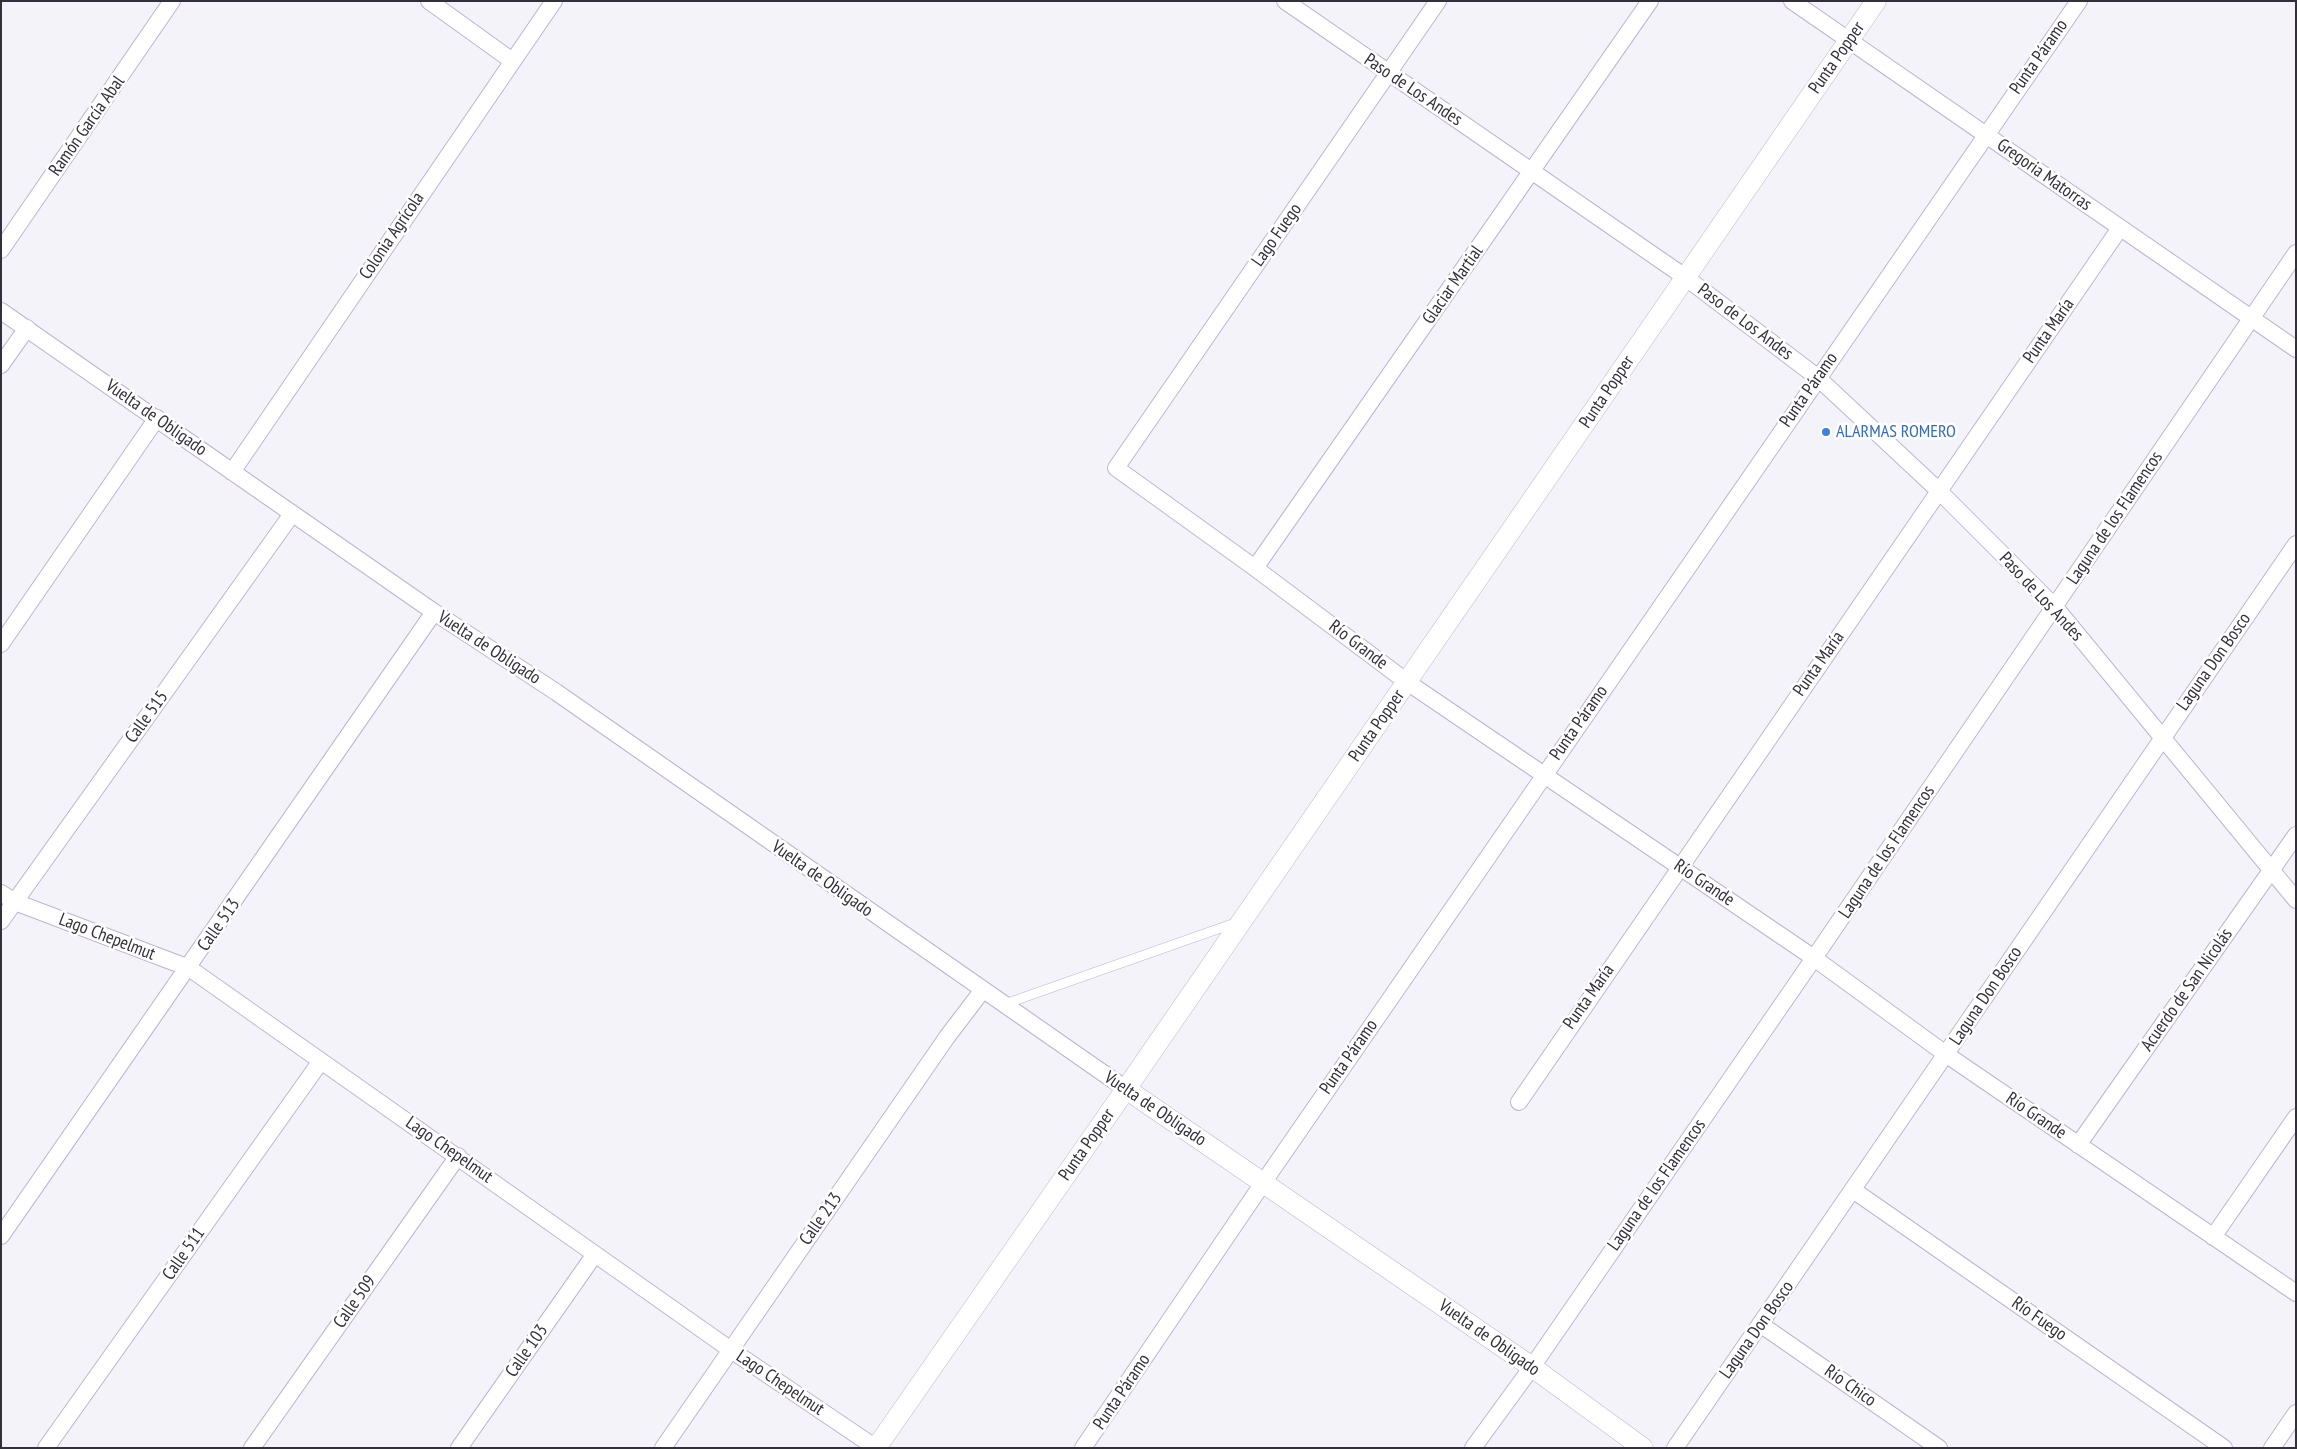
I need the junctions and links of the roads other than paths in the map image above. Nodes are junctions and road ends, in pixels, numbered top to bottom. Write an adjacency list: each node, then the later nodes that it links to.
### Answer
1 (172, 1): 16 (street, Ramón García Abal)
2 (429, 1): 11 (street)
3 (554, 1): 11 (street, Colonia Agrícola)
4 (1285, 1): 12 (street, Paso de Los Andes)
5 (1438, 1): 12 (street, Lago Fuego)
6 (1650, 1): 14 (street, Glaciar Martial)
7 (1792, 1): 10 (street, Gregoria Matorras)
8 (1876, 1): 10 (street, Punta Popper)
9 (2079, 1): 13 (street, Punta Páramo)
10 (1849, 40): 13 (street, Gregoria Matorras); 18 (street, Punta Popper)
11 (511, 60): 27 (street, Colonia Agrícola)
12 (1389, 74): 14 (street, Paso de Los Andes); 26 (street, Lago Fuego)
13 (1985, 134): 15 (street, Gregoria Matorras); 24 (street, Punta Páramo)
14 (1532, 170): 18 (street, Paso de Los Andes); 31 (street, Glaciar Martial)
15 (2120, 228): 20 (street, Gregoria Matorras); 28 (street, Punta María)
16 (1, 250)
17 (2296, 253): 20 (street, Laguna de los Flamencos)
18 (1685, 277): 24 (street, Paso de Los Andes); 35 (street, Punta Popper)
19 (1, 311): 21 (street, Vuelta de Obligado)
20 (2250, 318): 22 (street, Gregoria Matorras); 32 (street, Laguna de los Flamencos)
21 (27, 328): 23 (street); 25 (street, Vuelta de Obligado)
22 (2296, 349)
23 (1, 365)
24 (1817, 377): 28 (street, Paso de Los Andes); 37 (street, Punta Páramo)
25 (157, 418): 27 (street, Vuelta de Obligado); 34 (street)
26 (1116, 468): 31 (street, Río Grande)
27 (232, 472): 29 (street, Vuelta de Obligado)
28 (1938, 490): 32 (street, Paso de Los Andes); 39 (street, Punta María)
29 (292, 514): 33 (street, Vuelta de Obligado); 41 (street, Calle 515)
30 (2296, 544): 36 (street, Laguna Don Bosco)
31 (1255, 568): 35 (street, Río Grande)
32 (2055, 607): 36 (street, Paso de Los Andes); 45 (street, Laguna de los Flamencos)
33 (434, 612): 46 (street, Calle 513); 47 (street, Vuelta de Obligado)
34 (1, 644)
35 (1407, 682): 37 (street, Río Grande); 44 (street, Punta Popper)
36 (2161, 738): 40 (street, Paso de Los Andes); 49 (street, Laguna Don Bosco)
37 (1545, 774): 39 (street, Río Grande); 56 (street, Punta Páramo)
38 (2296, 835): 40 (street, Acuerdo de San Nicolás)
39 (1679, 866): 45 (street, Río Grande); 52 (street, Punta María)
40 (2271, 871): 42 (street, Paso de Los Andes); 54 (street, Acuerdo de San Nicolás)
41 (8, 897): 43 (street, Calle 515); 46 (street, Lago Chepelmut)
42 (2296, 900)
43 (1, 921)
44 (1242, 921): 48 (lane); 51 (street, Punta Popper)
45 (1814, 958): 49 (street, Río Grande); 64 (street, Laguna de los Flamencos)
46 (189, 968): 50 (street, Lago Chepelmut); 58 (street, Calle 513)
47 (982, 991): 48 (street, Vuelta de Obligado); 63 (street, Calle 213)
48 (1002, 1005): 51 (street, Vuelta de Obligado)
49 (1946, 1055): 54 (street, Río Grande); 57 (street, Laguna Don Bosco)
50 (321, 1061): 55 (street, Lago Chepelmut); 66 (street, Calle 511)
51 (1126, 1090): 56 (street, Vuelta de Obligado); 70 (street, Punta Popper)
52 (1519, 1102)
53 (2296, 1117): 59 (street)
54 (2078, 1145): 59 (street, Río Grande)
55 (458, 1156): 60 (street, Lago Chepelmut); 67 (street, Calle 509)
56 (1262, 1183): 64 (street, Vuelta de Obligado); 71 (street, Punta Páramo)
57 (1853, 1190): 62 (street, Laguna Don Bosco); 76 (street, Río Fuego)
58 (1, 1236)
59 (2213, 1237): 61 (street, Río Grande)
60 (595, 1254): 63 (street, Lago Chepelmut); 68 (street, Calle 103)
61 (2296, 1293)
62 (1760, 1324): 74 (street, Laguna Don Bosco); 75 (street, Río Chico)
63 (731, 1350): 69 (street, Calle 213); 70 (street, Lago Chepelmut)
64 (1532, 1367): 72 (street, Laguna de los Flamencos); 73 (street, Vuelta de Obligado)
65 (2296, 1413): 77 (street)
66 (46, 1448)
67 (252, 1448)
68 (459, 1448)
69 (662, 1448)
70 (876, 1448)
71 (1083, 1448)
72 (1473, 1448)
73 (1643, 1448)
74 (1675, 1448)
75 (1939, 1448)
76 (2224, 1448)
77 (2272, 1448)

